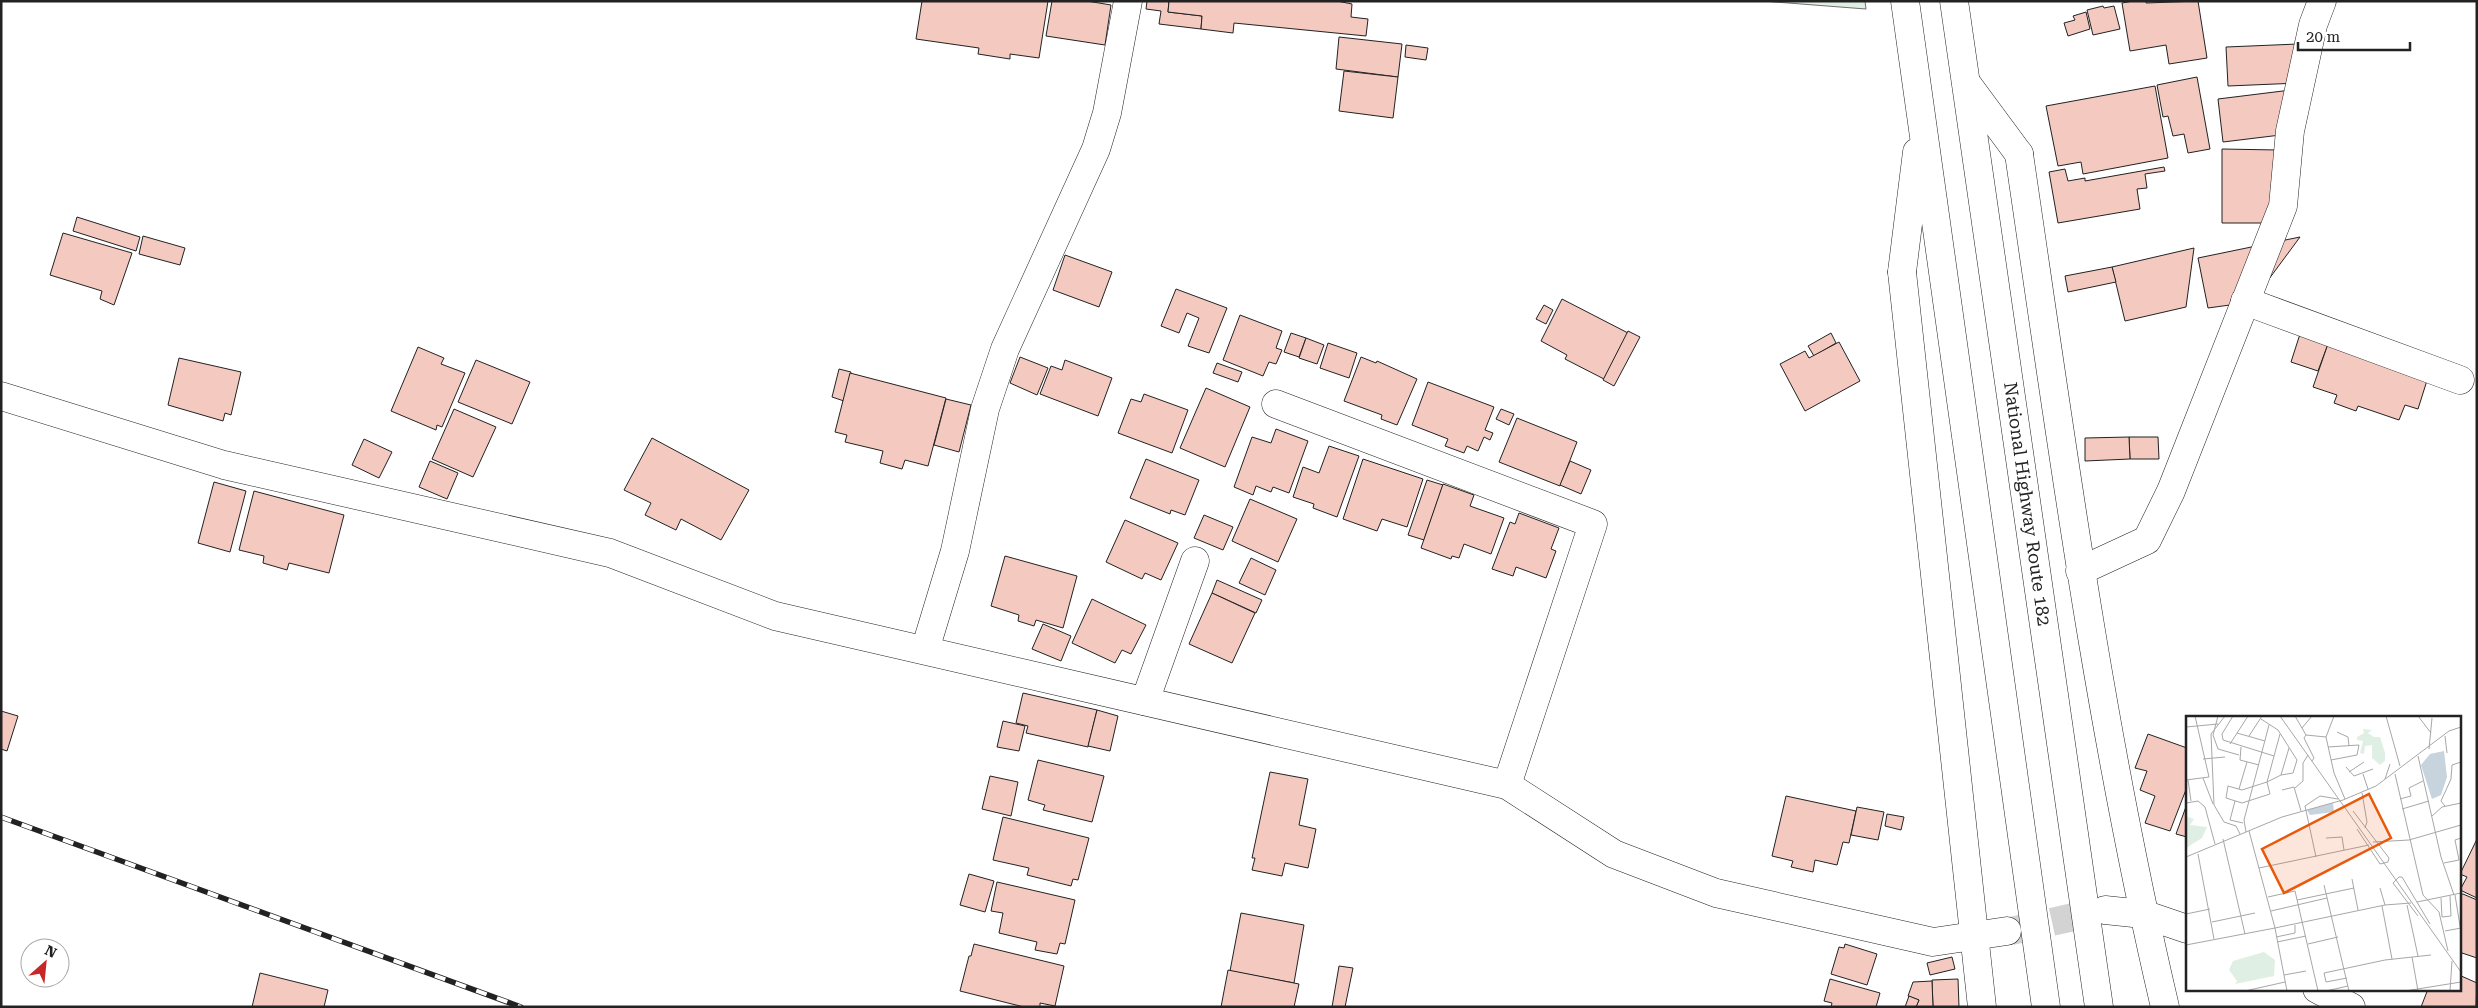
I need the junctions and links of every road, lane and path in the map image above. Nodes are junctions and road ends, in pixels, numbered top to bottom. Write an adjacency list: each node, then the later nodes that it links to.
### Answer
1 (1128, 1): 13 (main road)
2 (1906, 1): 6 (main road)
3 (1954, 1): 5 (main road, National Highway Route 182)
4 (2322, 1): 7 (main road)
5 (1966, 82): 12 (main road); 24 (main road, National Highway Route 182)
6 (1922, 116): 20 (main road); 23 (main road)
7 (2244, 301): 8 (main road); 12 (main road)
8 (2460, 380)
9 (1, 396): 13 (main road)
10 (1276, 404): 15 (main road)
11 (1195, 561): 14 (main road)
12 (2080, 571): 17 (main road)
13 (925, 650): 14 (main road)
14 (1145, 701): 15 (main road)
15 (1506, 785): 20 (main road)
16 (2105, 910): 17 (main road)
17 (2143, 914): 18 (main road); 25 (main road)
18 (2186, 929)
19 (2007, 932): 20 (main road)
20 (1976, 938): 22 (main road)
21 (2319, 990): 26 (main road)
22 (1982, 1007)
23 (2046, 1007)
24 (2099, 1007)
25 (2165, 1007)
26 (2351, 1007)

